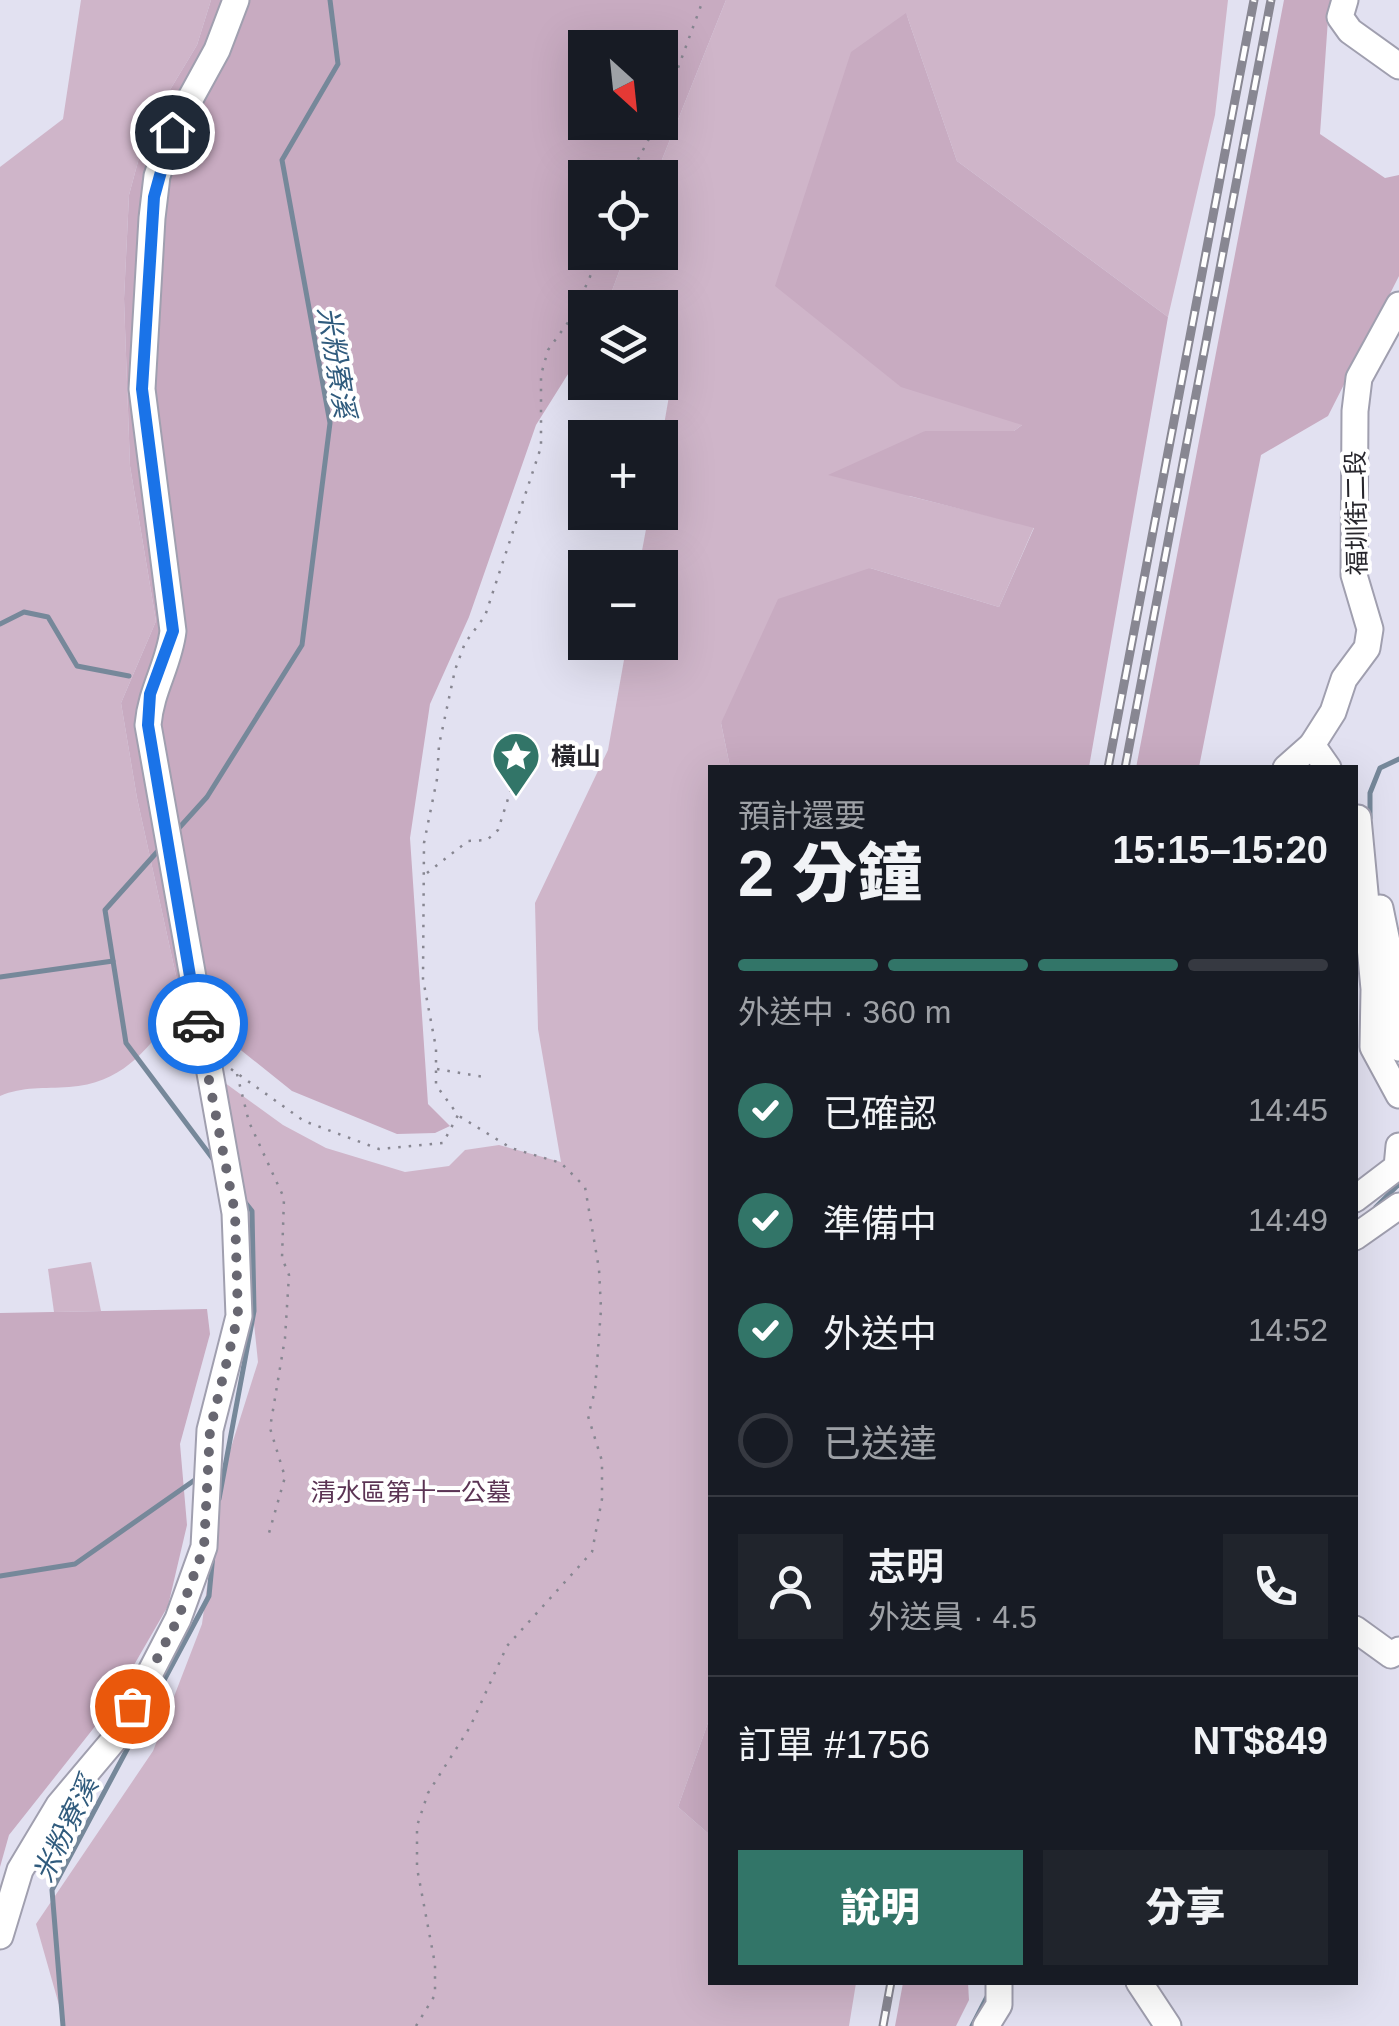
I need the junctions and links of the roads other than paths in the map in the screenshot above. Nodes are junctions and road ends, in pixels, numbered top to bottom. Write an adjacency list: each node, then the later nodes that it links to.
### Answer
1 (236, 0): 17 (lane)
2 (1346, 0): 3 (lane)
3 (1399, 66)
4 (1399, 305): 5 (lane, 福圳街二段)
5 (1312, 745): 6 (lane, 福圳街二段); 7 (lane)
6 (1289, 765)
7 (1326, 765)
8 (1358, 818): 9 (lane)
9 (1376, 1047): 10 (lane)
10 (1399, 1095)
11 (1399, 1146): 12 (lane)
12 (1358, 1198)
13 (1399, 1206): 14 (lane)
14 (1358, 1235)
15 (1358, 1631): 16 (lane)
16 (1399, 1650)
17 (0, 1936)
18 (999, 1985): 20 (lane)
19 (1141, 1985): 21 (lane)
20 (986, 2026)
21 (1168, 2026)

